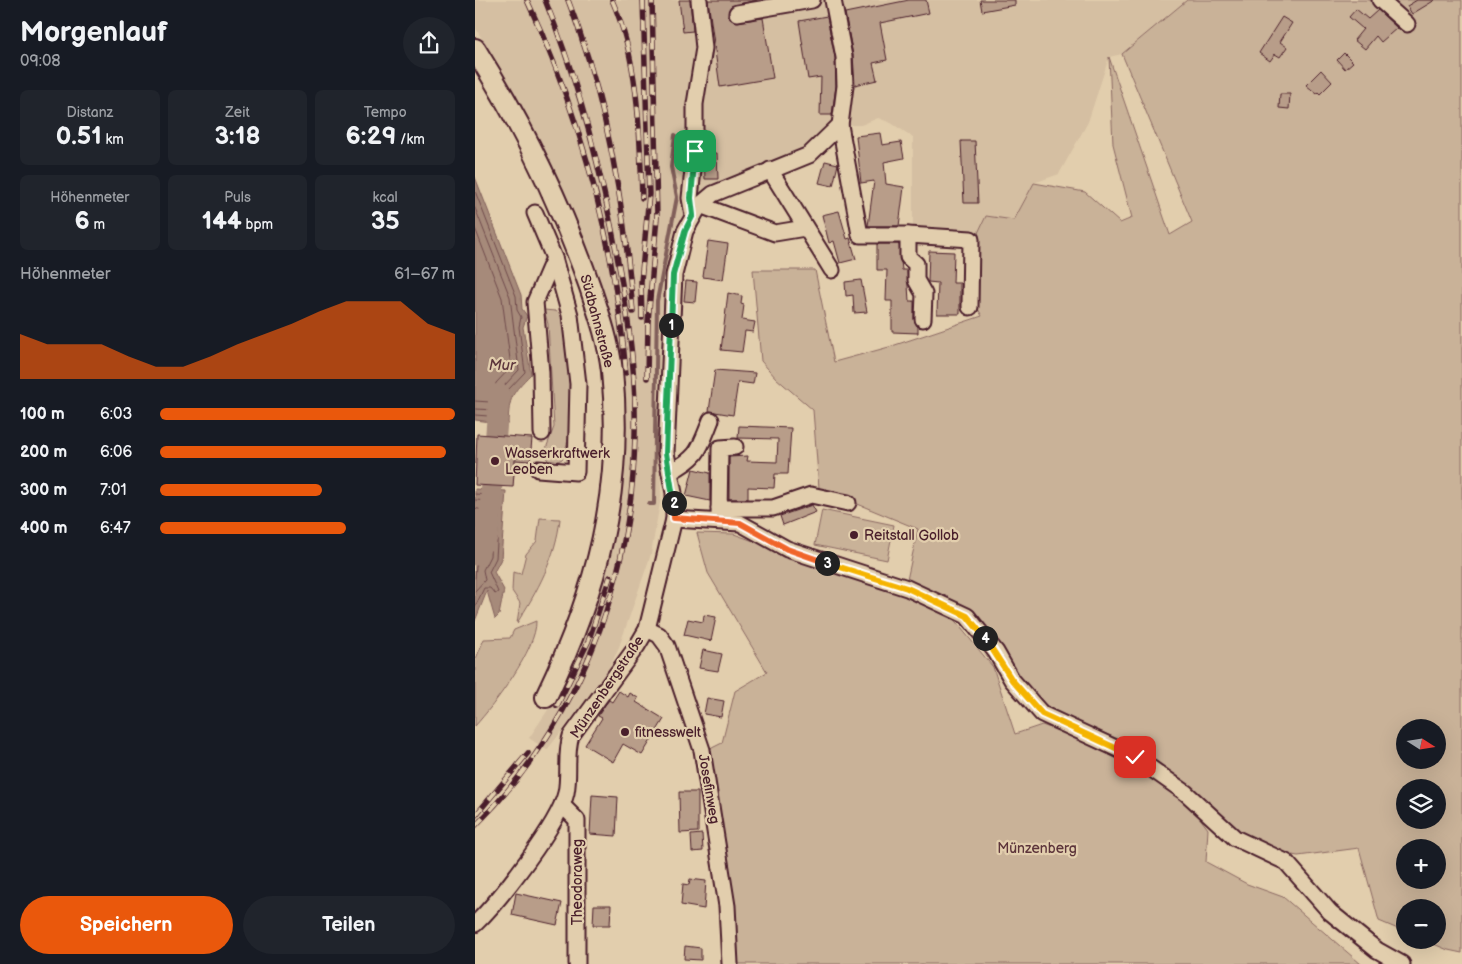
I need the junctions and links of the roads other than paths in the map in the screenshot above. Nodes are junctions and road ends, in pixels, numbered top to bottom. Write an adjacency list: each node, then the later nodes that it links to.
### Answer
1 (699, 0): 10 (street)
2 (812, 0): 5 (street)
3 (833, 0): 8 (street)
4 (1380, 0): 6 (street)
5 (737, 13)
6 (1407, 24)
7 (475, 49): 11 (main road, Südbahnstraße)
8 (840, 126): 9 (street); 13 (street)
9 (770, 170): 10 (street); 12 (street)
10 (697, 210): 12 (street); 22 (street, Münzenbergstraße)
11 (562, 215): 14 (street); 27 (main road, Südbahnstraße)
12 (805, 228): 15 (street)
13 (909, 235): 16 (street); 17 (street)
14 (554, 258): 19 (street); 21 (street)
15 (833, 270)
16 (970, 307)
17 (923, 319)
18 (711, 420): 22 (street)
19 (542, 433)
20 (735, 447): 24 (street)
21 (541, 469)
22 (670, 472): 25 (street, Münzenbergstraße)
23 (848, 503): 24 (street)
24 (719, 515): 25 (street); 32 (street)
25 (674, 518): 26 (street, Münzenbergstraße)
26 (647, 629): 28 (street, Münzenbergstraße); 31 (street, Josefinweg)
27 (546, 697)
28 (562, 805): 29 (street, Münzenbergstraße); 30 (street, Theodoraweg)
29 (475, 924)
30 (577, 964)
31 (730, 964)
32 (1402, 964)

